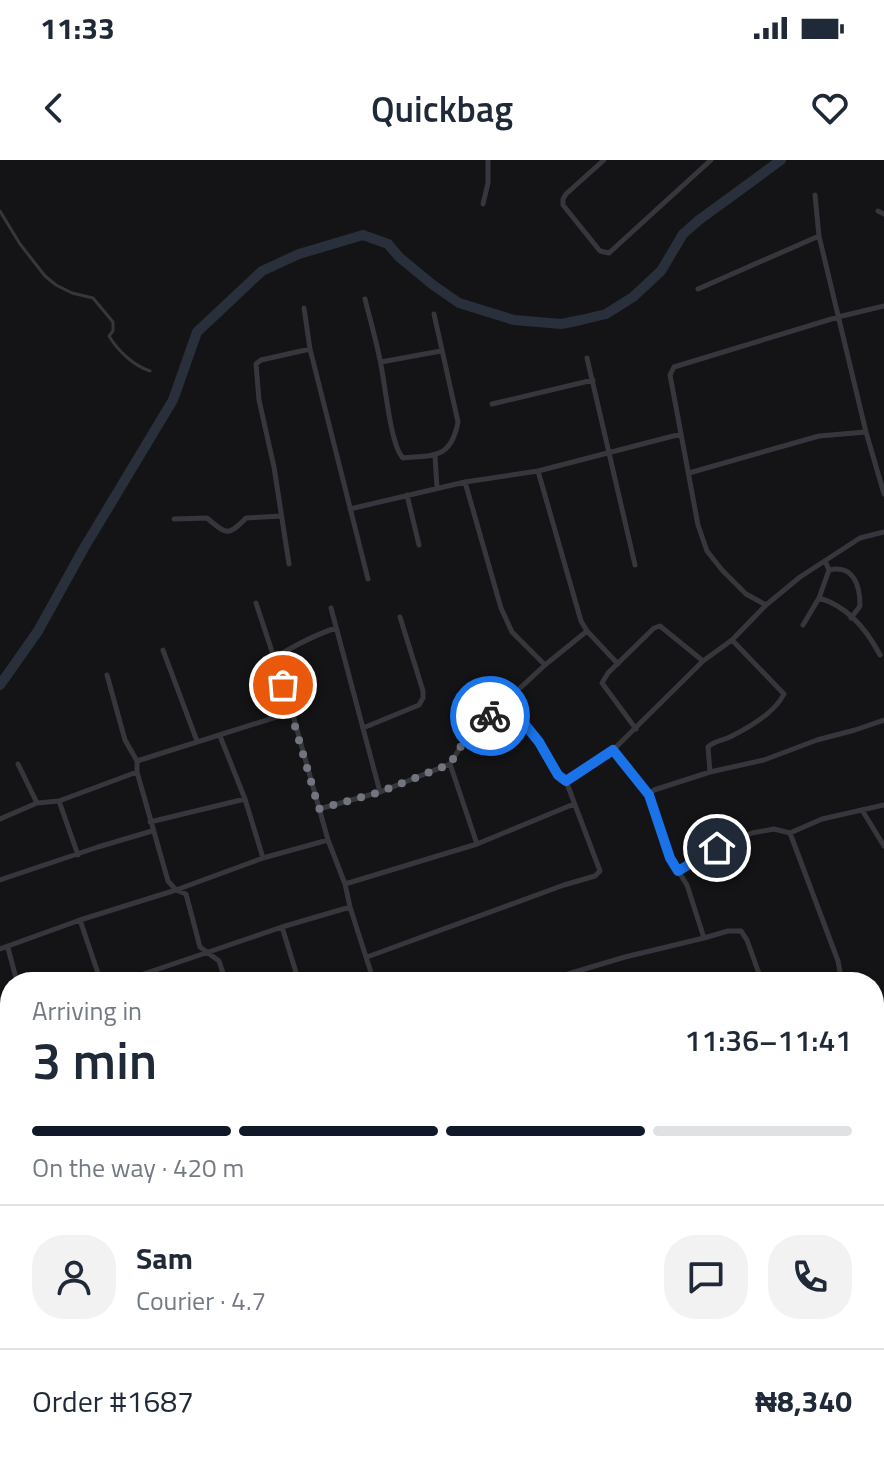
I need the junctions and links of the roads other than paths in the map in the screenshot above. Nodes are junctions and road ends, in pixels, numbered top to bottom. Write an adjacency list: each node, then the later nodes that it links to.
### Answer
1 (488, 160): 5 (street)
2 (604, 160): 3 (street)
3 (710, 160)
4 (815, 195): 7 (street)
5 (483, 204)
6 (0, 211): 18 (street)
7 (819, 236): 8 (street); 13 (street)
8 (698, 289)
9 (365, 299): 17 (street)
10 (884, 306): 13 (street)
11 (304, 308): 14 (street)
12 (434, 314): 15 (street)
13 (838, 317): 21 (street); 22 (street)
14 (310, 349): 31 (street); 32 (street)
15 (441, 351): 17 (street); 24 (street)
16 (587, 358): 19 (street)
17 (381, 362): 24 (street)
18 (150, 371)
19 (593, 380): 20 (street); 23 (street)
20 (492, 404)
21 (866, 432): 26 (street); 29 (street)
22 (681, 434): 23 (street); 26 (street)
23 (609, 451): 25 (street); 38 (street)
24 (435, 456): 28 (street)
25 (538, 471): 27 (street); 49 (street)
26 (689, 473): 43 (street)
27 (465, 482): 28 (street); 56 (street)
28 (437, 488): 30 (street)
29 (884, 494)
30 (407, 495): 31 (street); 35 (street)
31 (350, 509): 40 (street)
32 (281, 516): 33 (street); 37 (street)
33 (174, 519)
34 (884, 532): 36 (street)
35 (419, 545)
36 (825, 561): 39 (street); 43 (street)
37 (289, 564)
38 (635, 565)
39 (829, 570): 41 (street); 46 (street)
40 (368, 579)
41 (819, 598): 46 (street); 47 (street)
42 (256, 603): 53 (street)
43 (766, 605): 50 (street)
44 (331, 608): 48 (street)
45 (400, 617): 61 (street)
46 (851, 618): 52 (street)
47 (803, 625)
48 (336, 628): 53 (street); 61 (street)
49 (587, 631): 55 (street); 56 (street)
50 (732, 640): 54 (street); 70 (street)
51 (163, 650): 64 (street)
52 (880, 655)
53 (274, 658): 59 (street)
54 (703, 661): 55 (street); 62 (street)
55 (618, 664): 62 (street)
56 (545, 665): 58 (street)
57 (107, 675): 66 (street)
58 (506, 701): 68 (street); 71 (street)
59 (292, 712): 63 (street); 79 (street)
60 (884, 720): 70 (street)
61 (363, 728): 72 (street)
62 (636, 729): 65 (street)
63 (220, 736): 64 (street); 74 (street)
64 (197, 741): 66 (street)
65 (613, 750): 71 (street); 73 (street)
66 (137, 761): 69 (street)
67 (18, 764): 76 (street)
68 (450, 764): 72 (street); 86 (street)
69 (137, 772): 75 (street); 82 (street)
70 (710, 772): 73 (street)
71 (566, 781): 77 (street)
72 (380, 792): 79 (street)
73 (649, 795): 90 (street)
74 (245, 799): 82 (street); 89 (street)
75 (59, 801): 76 (street); 88 (street)
76 (37, 803): 81 (street)
77 (574, 804): 86 (street); 101 (street)
78 (884, 805): 80 (street)
79 (319, 809): 85 (street)
80 (862, 810): 84 (street); 87 (street)
81 (0, 819)
82 (150, 822): 83 (street)
83 (152, 831): 88 (street); 93 (street)
84 (790, 833): 90 (street); 110 (street)
85 (328, 840): 89 (street); 92 (street)
86 (477, 844): 92 (street)
87 (884, 846)
88 (78, 855): 91 (street)
89 (263, 858): 93 (street)
90 (678, 871): 97 (street)
91 (0, 880)
92 (345, 884): 94 (street)
93 (176, 890): 95 (street); 100 (street)
94 (350, 907): 96 (street); 101 (street)
95 (80, 920): 98 (street); 103 (street)
96 (282, 927): 100 (street); 106 (street)
97 (704, 938): 108 (street); 109 (street)
98 (8, 948): 99 (street); 102 (street)
99 (0, 949)
100 (209, 952): 104 (street); 105 (street)
101 (367, 957): 107 (street)
102 (14, 972)
103 (98, 972)
104 (149, 972)
105 (223, 972)
106 (296, 972)
107 (371, 972)
108 (575, 972)
109 (758, 972)
110 (840, 972)

